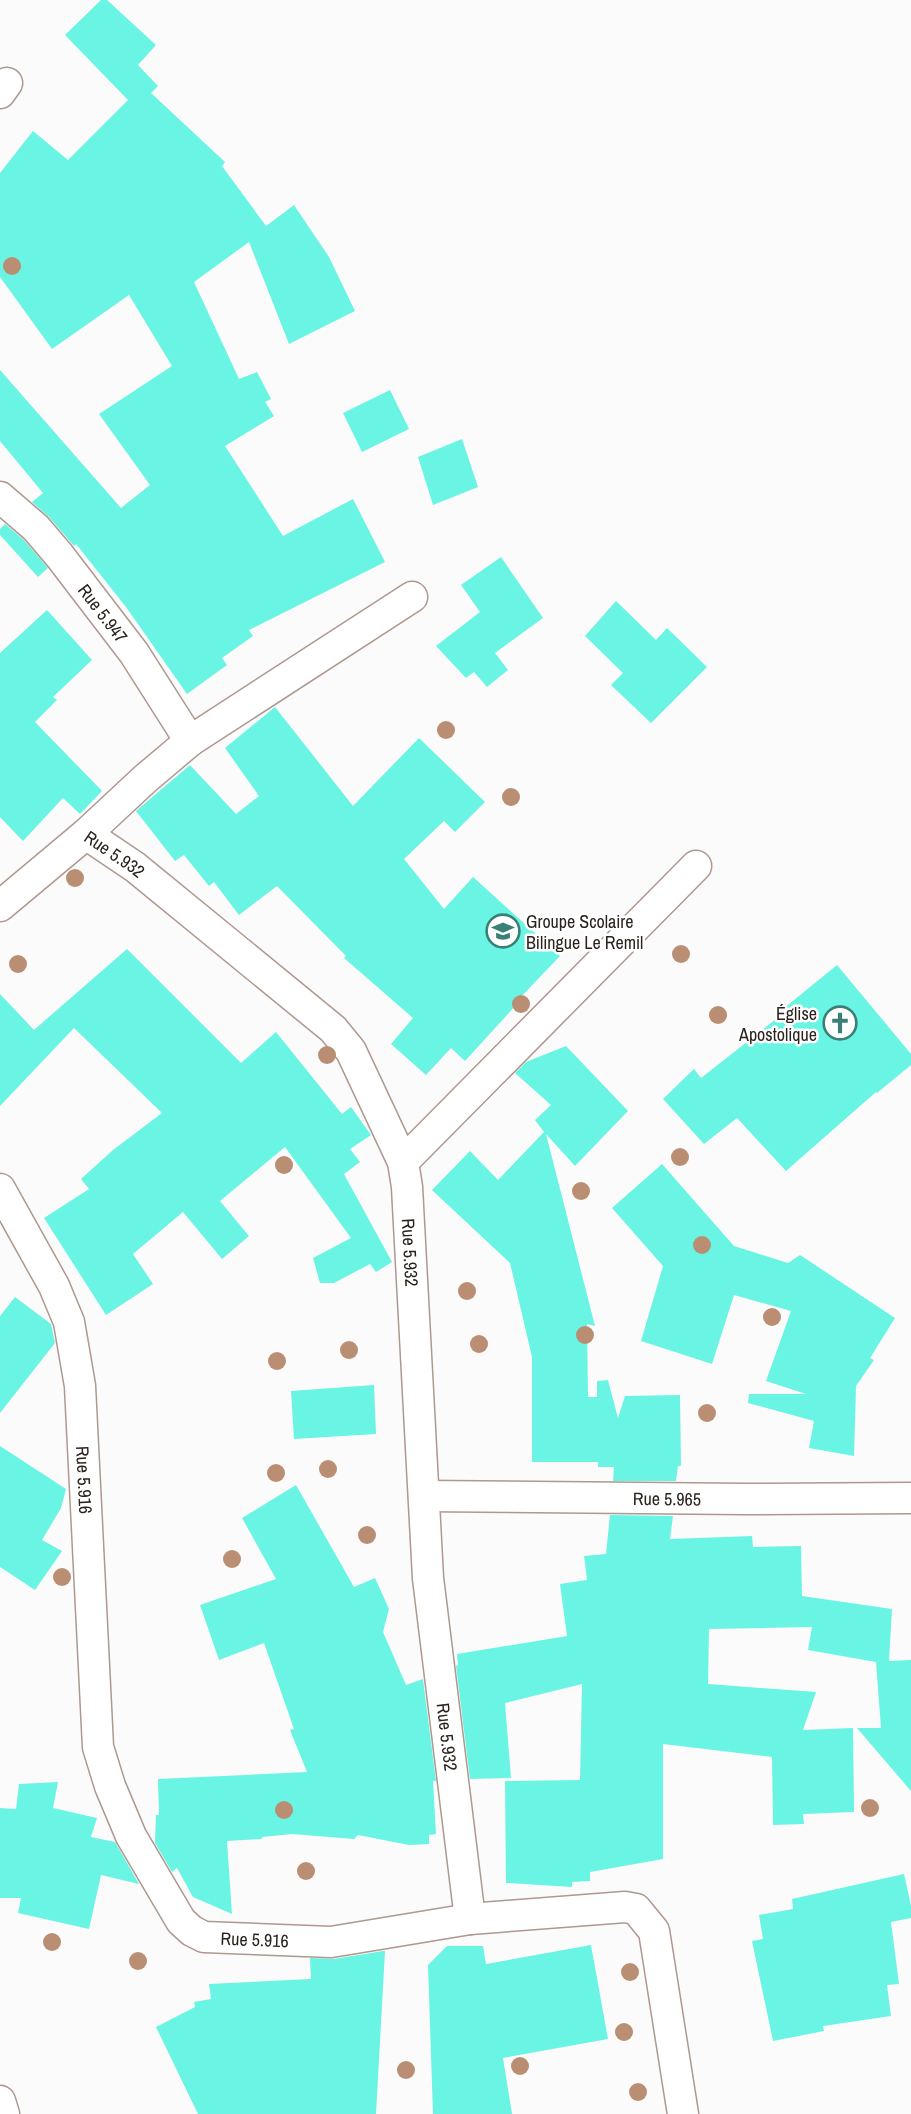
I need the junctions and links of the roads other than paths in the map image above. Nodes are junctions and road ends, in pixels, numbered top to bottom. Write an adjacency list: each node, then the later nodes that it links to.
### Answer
1 (0, 497): 3 (street, Rue 5.947)
2 (412, 597): 3 (street)
3 (190, 741): 4 (street)
4 (86, 834): 6 (street, Rue 5.932); 7 (street, Rue 5.932)
5 (696, 866): 7 (street)
6 (0, 906)
7 (403, 1162): 9 (street, Rue 5.932)
8 (0, 1189): 11 (street, Rue 5.916)
9 (424, 1496): 10 (street, Rue 5.965); 11 (street, Rue 5.932)
10 (911, 1498)
11 (470, 1919): 14 (street, Rue 5.916)
12 (0, 2101): 13 (street)
13 (4, 2114)
14 (683, 2114)

